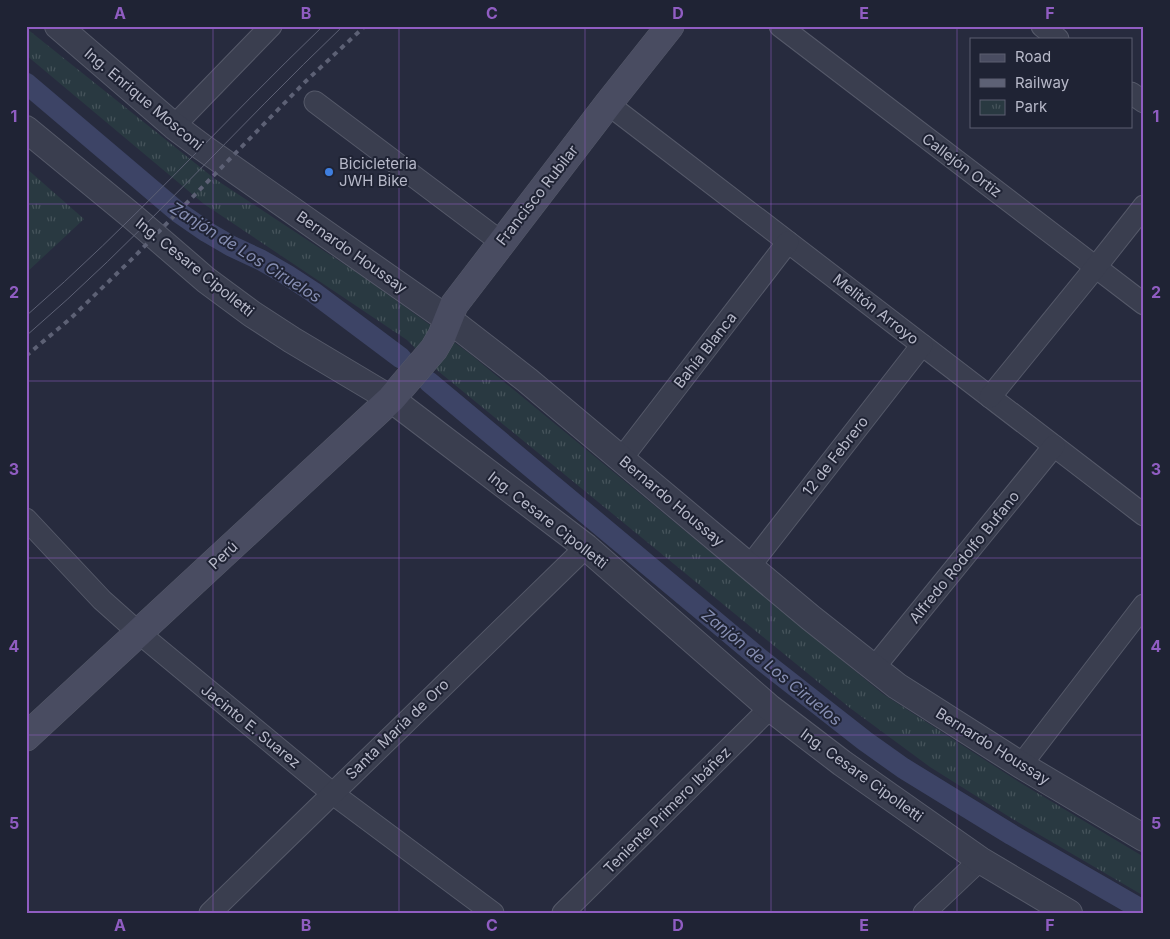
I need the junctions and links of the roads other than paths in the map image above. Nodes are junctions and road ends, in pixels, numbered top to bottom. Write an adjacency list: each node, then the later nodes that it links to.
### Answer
1 (58, 26): 11 (street, Ing. Enrique Mosconi)
2 (271, 26): 11 (street)
3 (670, 26): 10 (main road, Francisco Rubilar)
4 (780, 26): 17 (street, Callejón Ortiz)
5 (1042, 26): 6 (street)
6 (1057, 38)
7 (1132, 94): 9 (street)
8 (314, 102): 15 (street)
9 (1144, 102)
10 (608, 104): 15 (main road, Francisco Rubilar); 16 (street, Melitón Arroyo)
11 (174, 126): 13 (street, Ing. Enrique Mosconi)
12 (26, 129): 23 (street, Ing. Cesare Cipolletti)
13 (208, 151): 19 (street, Bernardo Houssay)
14 (1144, 206): 17 (street)
15 (501, 242): 19 (main road, Francisco Rubilar)
16 (788, 242): 20 (street, Melitón Arroyo); 25 (street, Bahía Blanca)
17 (1095, 268): 18 (street, Callejón Ortiz); 22 (street)
18 (1144, 304)
19 (447, 319): 21 (main road, Francisco Rubilar); 25 (street, Bernardo Houssay)
20 (922, 345): 22 (street, Melitón Arroyo); 29 (street, 12 de Febrero)
21 (416, 371): 23 (main road, Perú)
22 (990, 397): 24 (street, Melitón Arroyo)
23 (391, 399): 28 (street, Ing. Cesare Cipolletti); 31 (main road, Perú)
24 (1054, 446): 26 (street, Melitón Arroyo); 32 (street, Alfredo Rodolfo Bufano)
25 (622, 458): 29 (street, Bernardo Houssay)
26 (1144, 515)
27 (26, 519): 31 (street, Jacinto E. Suarez)
28 (586, 547): 33 (street, Ing. Cesare Cipolletti); 36 (street, Santa María de Oro)
29 (749, 567): 32 (street, Bernardo Houssay)
30 (1144, 605): 35 (street)
31 (139, 633): 34 (main road, Perú); 36 (street, Jacinto E. Suarez)
32 (874, 669): 35 (street, Bernardo Houssay)
33 (770, 708): 38 (street, Ing. Cesare Cipolletti); 41 (street, Teniente Primero Ibáñez)
34 (26, 737)
35 (1021, 765): 37 (street, Bernardo Houssay)
36 (332, 793): 39 (street, Santa María de Oro); 40 (street, Jacinto E. Suarez)
37 (1144, 838)
38 (980, 860): 42 (street); 43 (street, Ing. Cesare Cipolletti)
39 (210, 913)
40 (493, 913)
41 (563, 913)
42 (924, 913)
43 (1069, 913)

